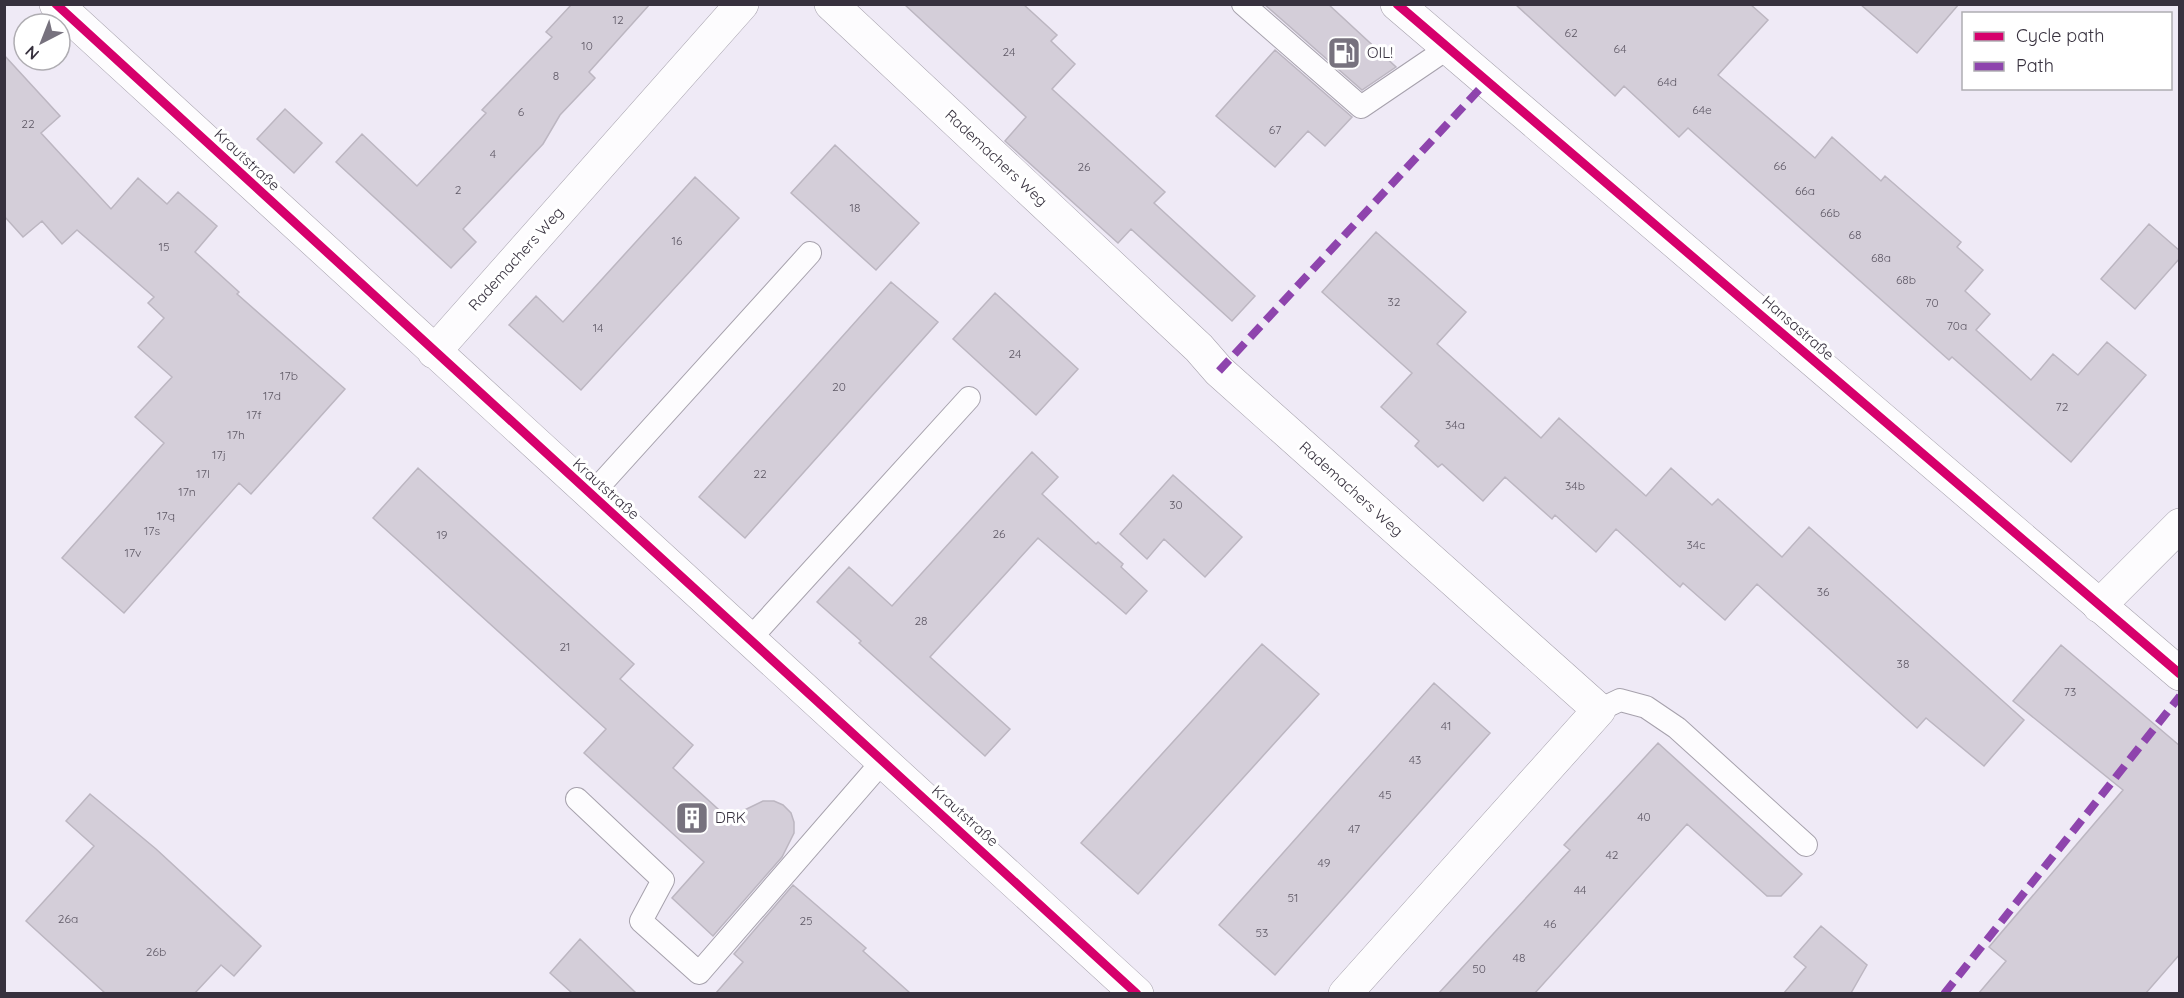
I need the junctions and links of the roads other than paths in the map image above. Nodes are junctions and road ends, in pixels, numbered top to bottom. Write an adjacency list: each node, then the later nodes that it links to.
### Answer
1 (56, 4): 8 (street, Krautstraße)
2 (742, 4): 8 (street, Rademachers Weg)
3 (831, 4): 15 (street, Rademachers Weg)
4 (1243, 4): 6 (lane)
5 (1397, 4): 6 (street, Hansastraße)
6 (1448, 48): 12 (street, Hansastraße)
7 (810, 253): 10 (lane)
8 (434, 352): 10 (street, Krautstraße)
9 (969, 398): 13 (lane)
10 (591, 495): 13 (street, Krautstraße)
11 (2180, 525): 12 (street)
12 (2099, 606): 14 (street, Hansastraße)
13 (749, 640): 16 (street, Krautstraße)
14 (2180, 674)
15 (1599, 710): 18 (lane); 20 (street)
16 (882, 762): 17 (lane); 19 (street, Krautstraße)
17 (577, 799)
18 (1806, 845)
19 (1137, 993)
20 (1345, 993)

